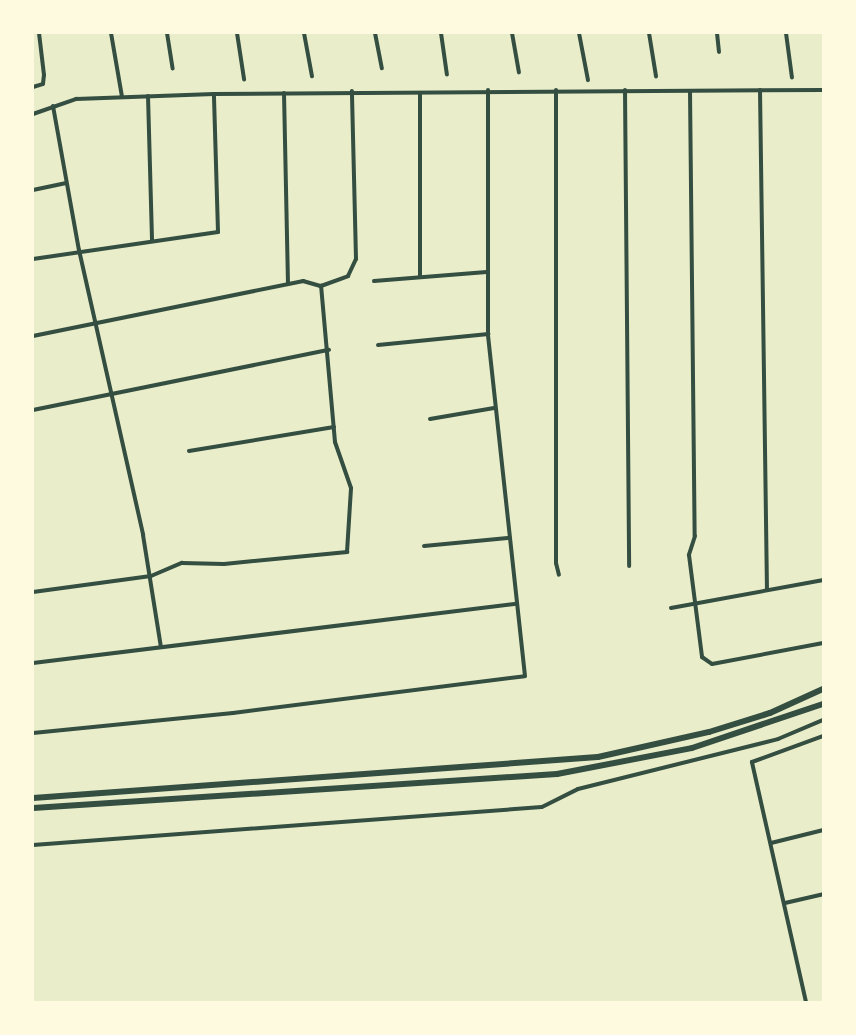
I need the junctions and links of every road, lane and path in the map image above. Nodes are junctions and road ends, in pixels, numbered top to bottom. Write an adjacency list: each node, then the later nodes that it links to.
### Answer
1 (39, 33): 23 (street)
2 (111, 33): 35 (street)
3 (167, 33): 15 (street)
4 (237, 33): 21 (street)
5 (304, 33): 18 (street)
6 (375, 33): 14 (street)
7 (441, 33): 17 (street)
8 (512, 33): 16 (street)
9 (579, 33): 22 (street)
10 (649, 33): 19 (street)
11 (717, 33): 13 (street)
12 (786, 33): 20 (street)
13 (719, 52)
14 (382, 68)
15 (173, 69)
16 (519, 72)
17 (447, 75)
18 (312, 76)
19 (656, 76)
20 (792, 78)
21 (244, 79)
22 (588, 80)
23 (33, 87)
24 (352, 90): 31 (street); 32 (street); 47 (street)
25 (488, 90): 26 (street); 32 (street); 43 (street)
26 (556, 90): 27 (street); 62 (street)
27 (625, 90): 30 (street); 61 (street)
28 (760, 90): 29 (street); 30 (street); 65 (street)
29 (823, 90)
30 (690, 91): 67 (street)
31 (284, 93): 33 (street); 46 (street)
32 (420, 93): 44 (street)
33 (214, 94): 34 (street); 40 (street)
34 (148, 96): 35 (street); 40 (street)
35 (122, 97): 36 (street)
36 (53, 106): 37 (street); 38 (street)
37 (33, 114)
38 (66, 183): 39 (street); 41 (street)
39 (33, 190)
40 (152, 241): 41 (street)
41 (80, 250): 42 (street); 48 (street)
42 (33, 259)
43 (487, 272): 44 (street); 49 (street)
44 (420, 276): 45 (street)
45 (374, 281)
46 (288, 284): 47 (street); 48 (street)
47 (321, 286): 52 (street)
48 (96, 323): 50 (street); 53 (street)
49 (488, 334): 51 (street); 54 (street)
50 (33, 336)
51 (378, 345)
52 (329, 350): 53 (street); 57 (street)
53 (112, 392): 55 (street); 63 (street)
54 (494, 408): 56 (street); 59 (street)
55 (33, 410)
56 (430, 419)
57 (334, 427): 58 (street); 63 (street)
58 (189, 451)
59 (508, 538): 60 (street); 68 (street)
60 (424, 546)
61 (628, 566)
62 (559, 575)
63 (151, 576): 66 (street); 71 (street)
64 (823, 580): 65 (street)
65 (767, 589): 67 (street)
66 (33, 592)
67 (692, 601): 69 (street); 70 (street)
68 (516, 604): 71 (street); 76 (street)
69 (671, 608)
70 (823, 643)
71 (161, 647): 72 (street)
72 (33, 663)
73 (823, 689): 78 (main road)
74 (823, 704): 79 (main road)
75 (823, 720): 82 (street)
76 (33, 733)
77 (823, 736): 81 (street)
78 (33, 798)
79 (33, 808)
80 (823, 830): 81 (street)
81 (771, 843): 84 (street)
82 (33, 845)
83 (823, 894): 84 (street)
84 (785, 903): 85 (street)
85 (806, 1002)

